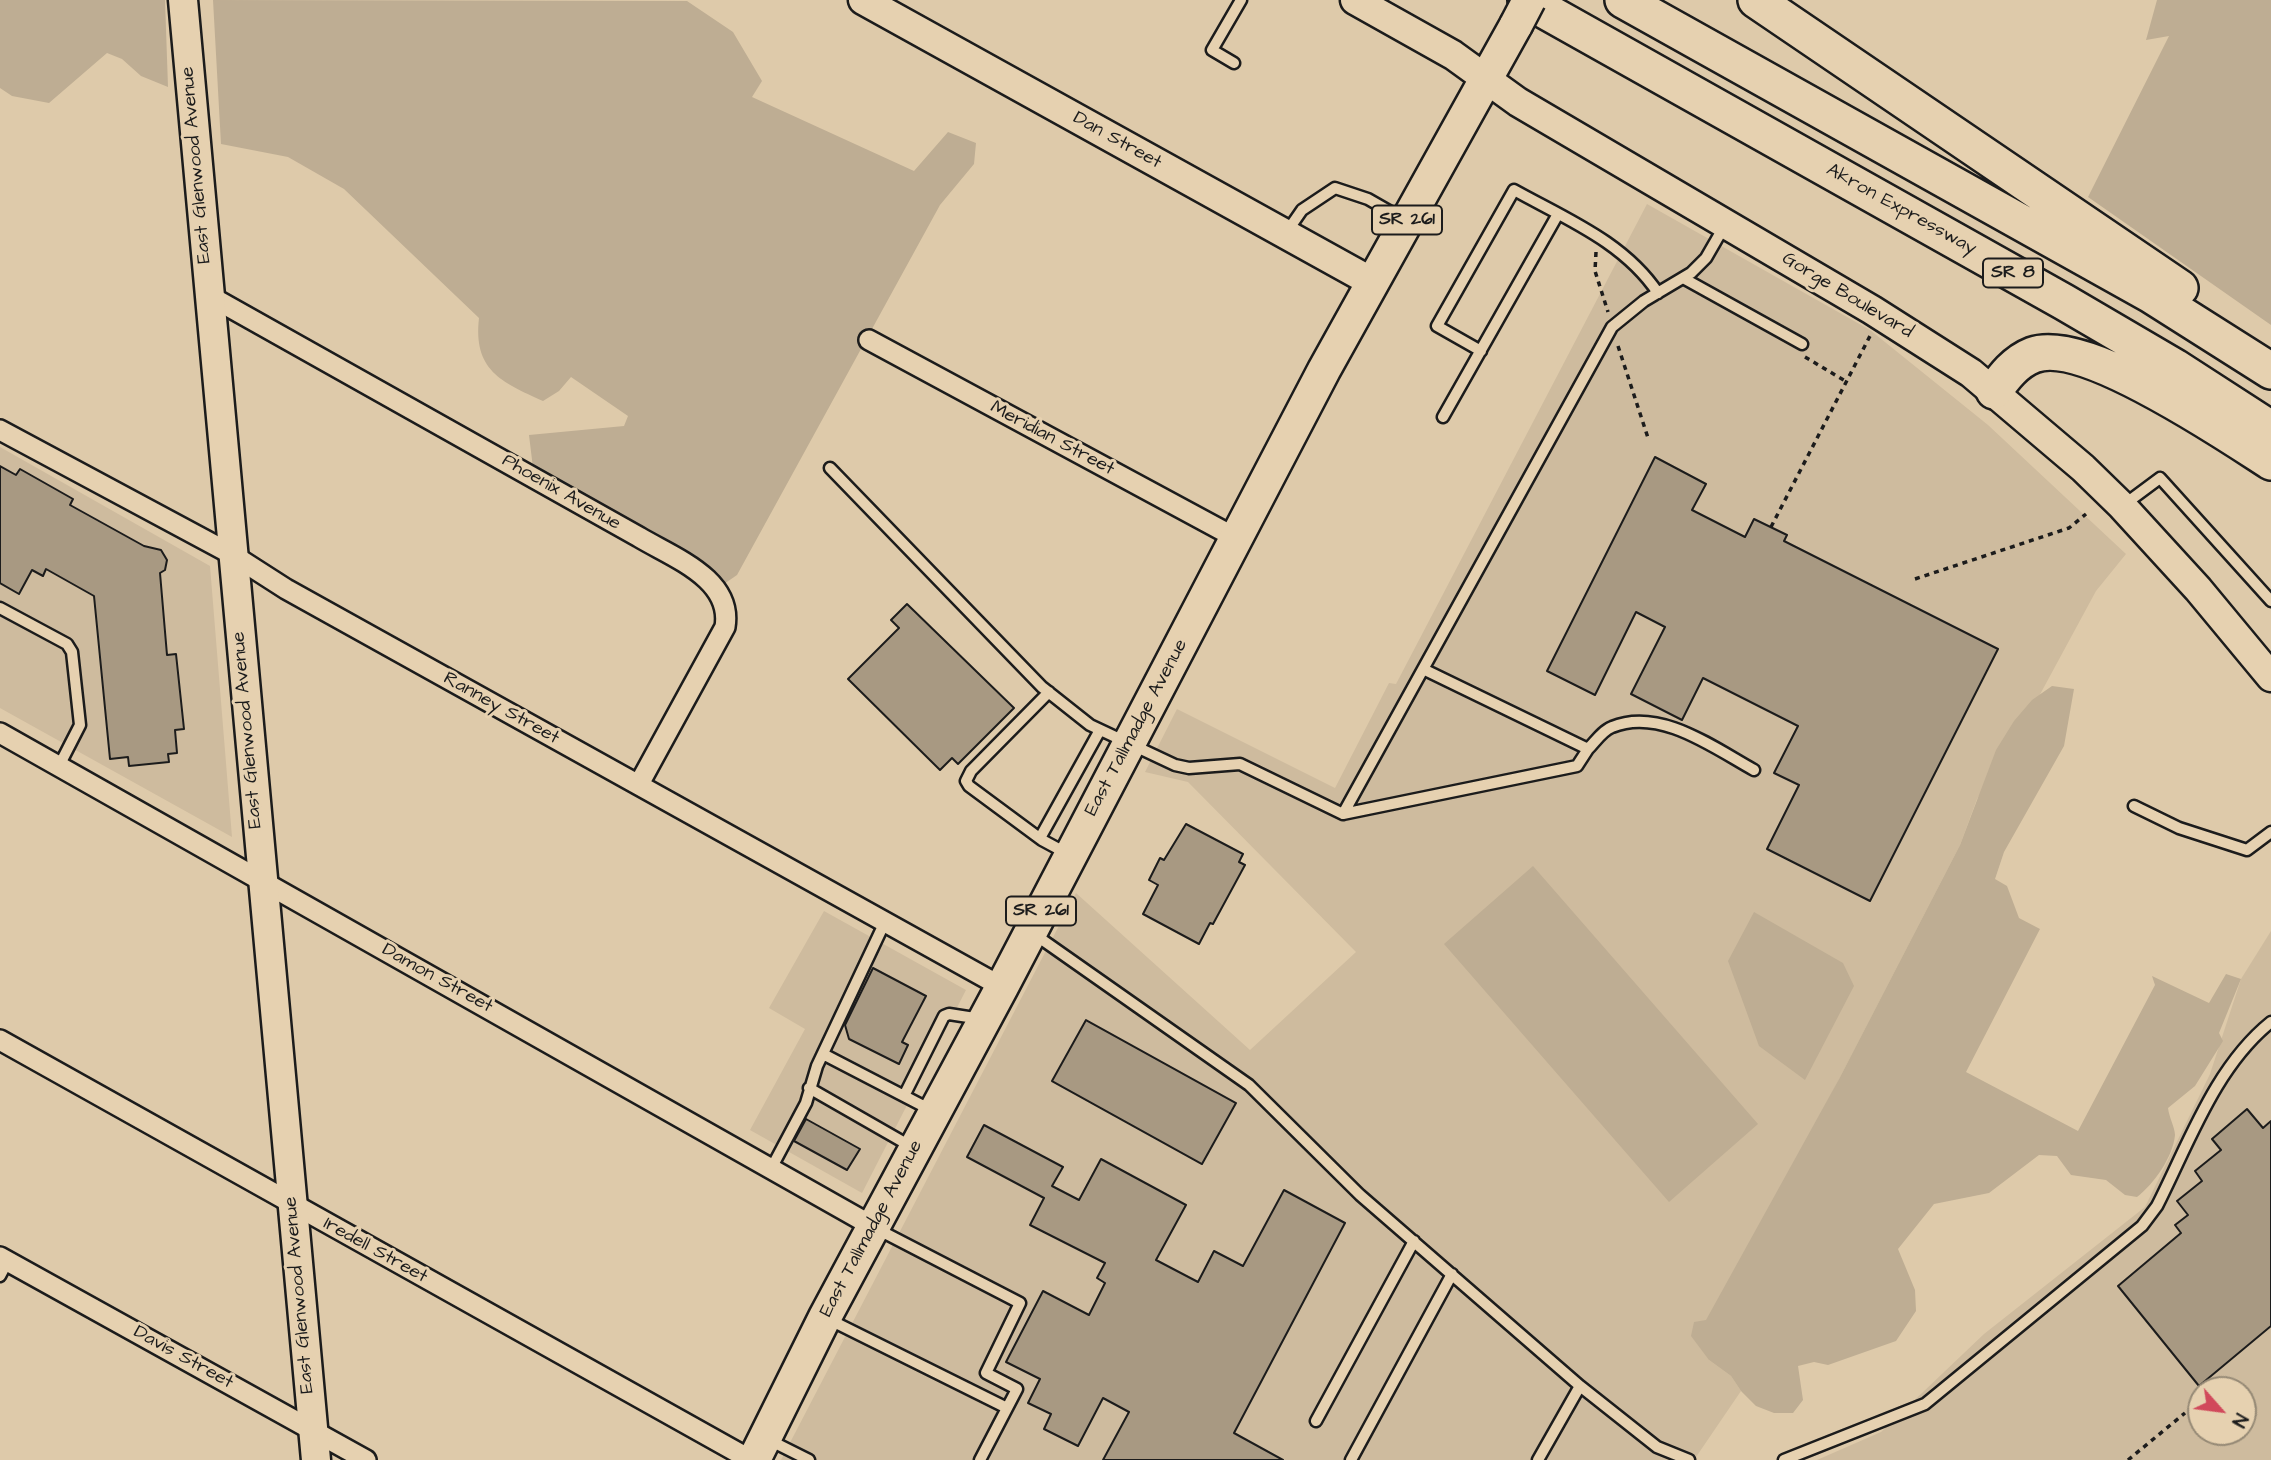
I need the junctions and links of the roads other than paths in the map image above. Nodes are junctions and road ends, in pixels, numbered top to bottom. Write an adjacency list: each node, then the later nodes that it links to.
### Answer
1 (183, 0): 17 (street, East Glenwood Avenue)
2 (863, 0): 13 (street, Dan Street)
3 (1241, 0): 8 (lane)
4 (1355, 0): 9 (street, Gorge Boulevard)
5 (1623, 0): 18 (highway, SR 8)
6 (1756, 0): 18 (highway)
7 (1524, 8): 9 (main road, East Tallmadge Avenue / SR 261); 25 (highway, Akron Expressway / SR 8)
8 (1234, 63)
9 (1487, 79): 11 (main road, East Tallmadge Avenue / SR 261); 12 (street, Gorge Boulevard)
10 (1559, 214): 16 (lane); 21 (lane); 21 (lane)
11 (1406, 221): 13 (lane); 15 (main road, East Tallmadge Avenue / SR 261)
12 (1725, 225): 14 (lane); 23 (street, Gorge Boulevard)
13 (1286, 234): 15 (street, Dan Street)
14 (1683, 278): 16 (lane); 20 (lane)
15 (1372, 282): 30 (main road, East Tallmadge Avenue / SR 261)
16 (1658, 293): 34 (lane)
17 (208, 295): 31 (street, East Glenwood Avenue); 43 (street, Phoenix Avenue)
18 (2216, 334): 22 (highway, SR 8)
19 (869, 340): 30 (street, Meridian Street)
20 (1802, 345)
21 (1480, 351): 24 (lane)
22 (2271, 371)
23 (1994, 391): 27 (highway); 29 (street, Gorge Boulevard)
24 (1443, 417)
25 (2271, 429)
26 (0, 430): 31 (street, Ranney Street)
27 (2271, 462)
28 (830, 468): 36 (lane)
29 (2122, 506): 32 (lane); 35 (street, Gorge Boulevard)
30 (1236, 538): 39 (main road, East Tallmadge Avenue / SR 261)
31 (233, 555): 43 (street, Ranney Street); 49 (street, East Glenwood Avenue)
32 (2271, 601)
33 (0, 608): 41 (lane)
34 (1423, 669): 40 (lane); 45 (lane)
35 (2271, 677)
36 (1049, 692): 37 (lane); 47 (lane)
37 (1100, 730): 39 (lane); 47 (lane)
38 (0, 733): 41 (street, Damon Street)
39 (1129, 744): 45 (lane); 48 (main road, East Tallmadge Avenue / SR 261)
40 (1588, 749): 42 (lane); 45 (lane)
41 (59, 766): 49 (street, Damon Street)
42 (1754, 770)
43 (639, 784): 50 (street, Ranney Street)
44 (2134, 806): 46 (lane)
45 (1343, 814)
46 (2271, 832)
47 (1040, 838): 48 (lane)
48 (1070, 855): 51 (main road, East Tallmadge Avenue / SR 261)
49 (262, 881): 61 (street, Damon Street); 62 (street, East Glenwood Avenue)
50 (884, 924): 52 (street, Ranney Street); 56 (lane)
51 (1030, 932): 52 (main road, East Tallmadge Avenue / SR 261); 64 (lane)
52 (1002, 987): 53 (main road, East Tallmadge Avenue / SR 261)
53 (985, 1019): 58 (lane); 59 (main road, East Tallmadge Avenue / SR 261)
54 (2271, 1022): 80 (lane)
55 (3, 1048): 62 (street, Iredell Street)
56 (823, 1054): 57 (lane); 58 (lane)
57 (809, 1088): 60 (lane); 61 (lane)
58 (904, 1096): 59 (lane)
59 (935, 1112): 60 (main road, East Tallmadge Avenue / SR 261)
60 (915, 1149): 63 (main road, East Tallmadge Avenue / SR 261)
61 (772, 1167): 63 (street, Damon Street)
62 (291, 1204): 71 (street, East Glenwood Avenue); 72 (street, Iredell Street)
63 (874, 1227): 67 (main road, East Tallmadge Avenue / SR 261); 69 (lane)
64 (1413, 1241): 66 (lane); 70 (lane)
65 (3, 1265): 71 (street, Davis Street)
66 (1452, 1274): 68 (lane); 77 (lane)
67 (824, 1317): 69 (lane); 72 (main road, East Tallmadge Avenue / SR 261)
68 (1580, 1386): 78 (lane); 79 (lane)
69 (1007, 1408): 76 (lane)
70 (1316, 1421)
71 (313, 1430): 73 (street, East Glenwood Avenue); 74 (street, Davis Street)
72 (757, 1453): 75 (lane)
73 (316, 1460)
74 (366, 1460)
75 (809, 1460)
76 (980, 1460)
77 (1351, 1460)
78 (1538, 1460)
79 (1689, 1460)
80 (1784, 1460)

